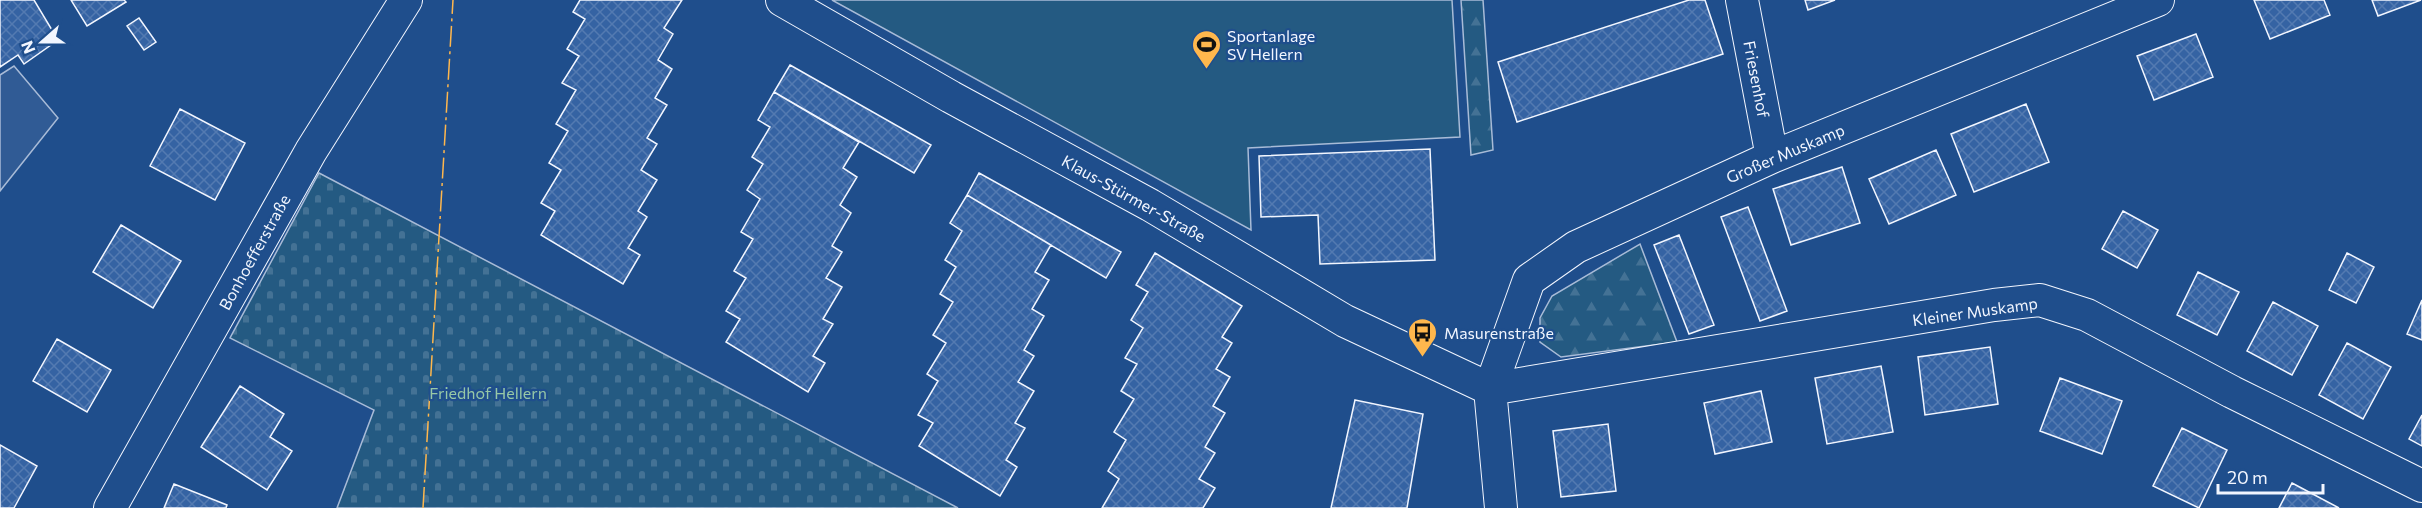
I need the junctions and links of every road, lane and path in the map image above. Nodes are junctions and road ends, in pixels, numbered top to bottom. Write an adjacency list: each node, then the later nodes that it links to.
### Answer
1 (406, 0): 8 (street, Bonhoefferstraße)
2 (782, 0): 6 (street, Klaus-Stürmer-Straße)
3 (1742, 0): 5 (street, Friesenhof)
4 (2158, 0): 5 (street, Großer Muskamp)
5 (1772, 158): 6 (street, Großer Muskamp)
6 (1490, 389): 7 (street, Kleiner Muskamp); 9 (street)
7 (2422, 486)
8 (110, 508)
9 (1501, 508)

